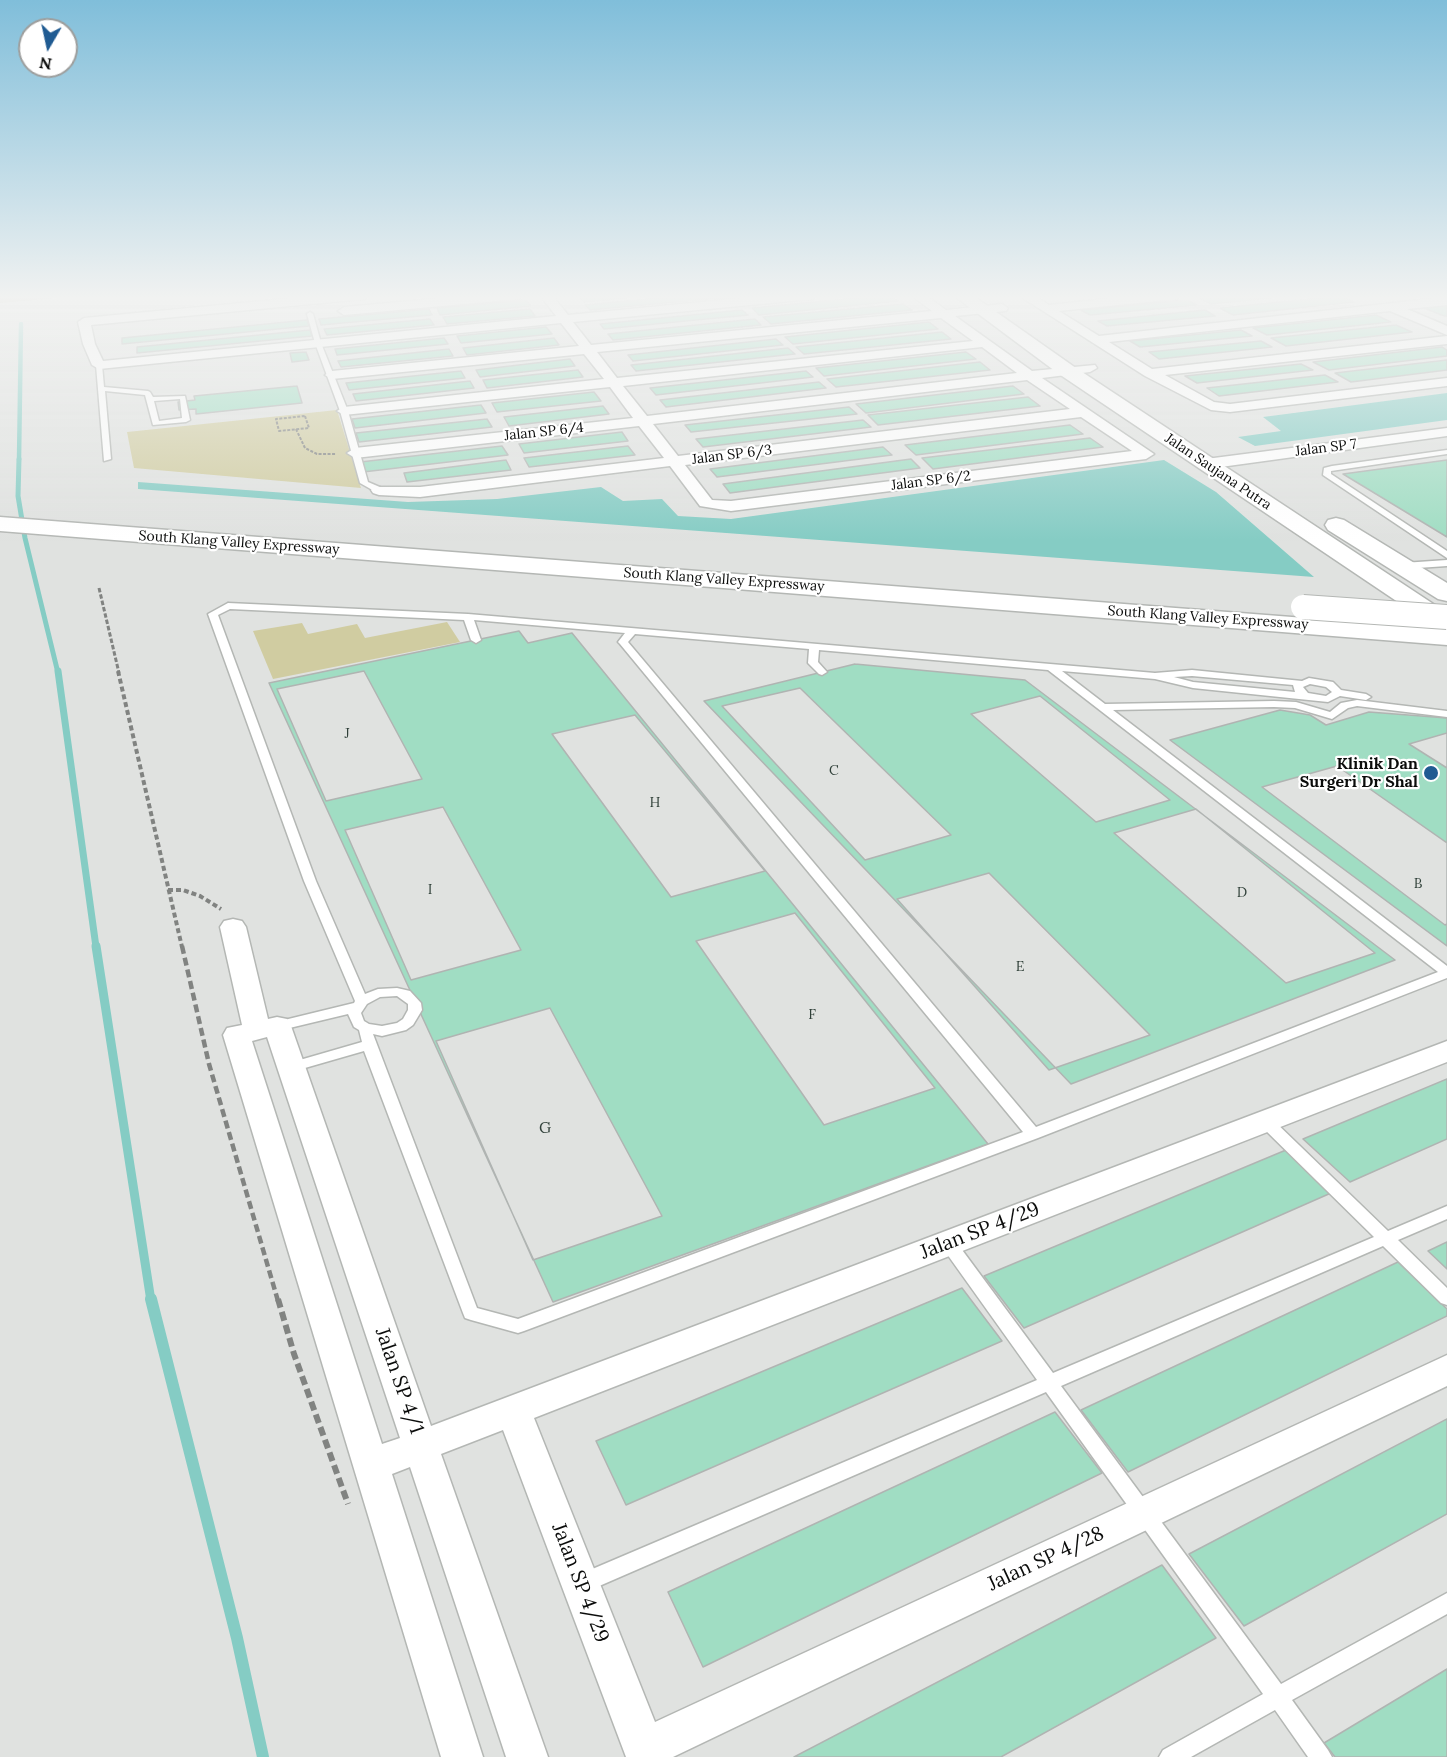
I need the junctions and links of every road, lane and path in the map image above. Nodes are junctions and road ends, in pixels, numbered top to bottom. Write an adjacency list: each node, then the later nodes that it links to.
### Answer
1 (100, 377): 12 (lane)
2 (333, 377): 14 (lane)
3 (610, 377): 11 (street)
4 (678, 377): 11 (street)
5 (1012, 377): 16 (street, Jalan SP 6/4)
6 (1032, 377): 15 (street)
7 (1076, 377): 24 (main road, Jalan Saujana Putra)
8 (1104, 377): 22 (main road, Jalan Saujana Putra)
9 (1157, 377): 10 (street)
10 (1447, 382)
11 (615, 384): 14 (street); 16 (street)
12 (101, 389): 13 (lane); 21 (lane)
13 (152, 399): 13 (lane)
14 (344, 411): 20 (lane)
15 (1084, 412): 23 (street, Jalan SP 6/3); 23 (street, Jalan SP 6/2)
16 (643, 421): 20 (street, Jalan SP 6/4); 23 (street)
17 (296, 429): 17 (path); 20 (path)
18 (1447, 432): 22 (street, Jalan SP 7)
19 (1447, 452): 29 (lane)
20 (355, 453): 25 (lane)
21 (107, 459)
22 (1230, 460): 24 (street, Jalan SP 7); 31 (main road, Jalan Saujana Putra)
23 (674, 462): 25 (street, Jalan SP 6/3)
24 (1206, 464): 36 (main road, Jalan Saujana Putra)
25 (380, 490)
26 (0, 506): 27 (main road, South Klang Valley Expressway)
27 (53, 519): 28 (main road, South Klang Valley Expressway); 33 (main road, South Klang Valley Expressway)
28 (0, 524)
29 (1447, 555)
30 (1447, 563): 31 (lane)
31 (1403, 566): 32 (main road, Jalan Saujana Putra)
32 (1447, 594)
33 (1309, 616): 35 (main road, South Klang Valley Expressway, bridge); 38 (main road, South Klang Valley Expressway)
34 (468, 617): 37 (lane); 39 (lane); 53 (lane)
35 (1447, 617)
36 (1447, 624)
37 (633, 630): 40 (lane); 60 (lane)
38 (1447, 637)
39 (476, 640)
40 (814, 646): 41 (lane); 42 (lane)
41 (1051, 667): 43 (lane); 48 (lane)
42 (822, 672)
43 (1155, 676): 44 (lane); 46 (lane)
44 (1299, 683): 45 (lane); 46 (lane)
45 (1338, 693): 46 (lane); 47 (lane)
46 (1305, 696)
47 (1447, 706)
48 (1103, 707): 49 (lane); 52 (lane)
49 (1447, 714)
50 (168, 890): 51 (path)
51 (233, 927): 54 (street, Jalan SP 4/1)
52 (1447, 973): 60 (lane)
53 (360, 1004): 54 (lane); 55 (lane); 55 (lane)
54 (267, 1028): 58 (street, Jalan SP 4/1); 69 (street)
55 (365, 1028): 56 (lane)
56 (369, 1045): 58 (lane); 60 (lane)
57 (1447, 1051): 59 (street, Jalan SP 4/29)
58 (291, 1067): 68 (street, Jalan SP 4/1)
59 (1266, 1121): 62 (lane); 63 (street, Jalan SP 4/29)
60 (1032, 1134)
61 (1447, 1212): 62 (lane)
62 (1386, 1238): 64 (lane); 66 (lane)
63 (948, 1243): 66 (lane); 67 (street, Jalan SP 4/29)
64 (1447, 1298)
65 (1447, 1370): 70 (street, Jalan SP 4/28)
66 (1049, 1383): 70 (lane); 71 (lane)
67 (513, 1410): 68 (street, Jalan SP 4/29); 71 (street, Jalan SP 4/29)
68 (421, 1445): 69 (street, Jalan SP 4/29); 76 (street, Jalan SP 4/1)
69 (371, 1465): 75 (street)
70 (1144, 1513): 73 (lane); 74 (street, Jalan SP 4/28)
71 (581, 1584): 74 (street, Jalan SP 4/29)
72 (1447, 1603): 73 (lane)
73 (1278, 1697): 77 (lane); 78 (lane)
74 (646, 1753)
75 (462, 1757)
76 (527, 1757)
77 (1170, 1757)
78 (1322, 1757)

